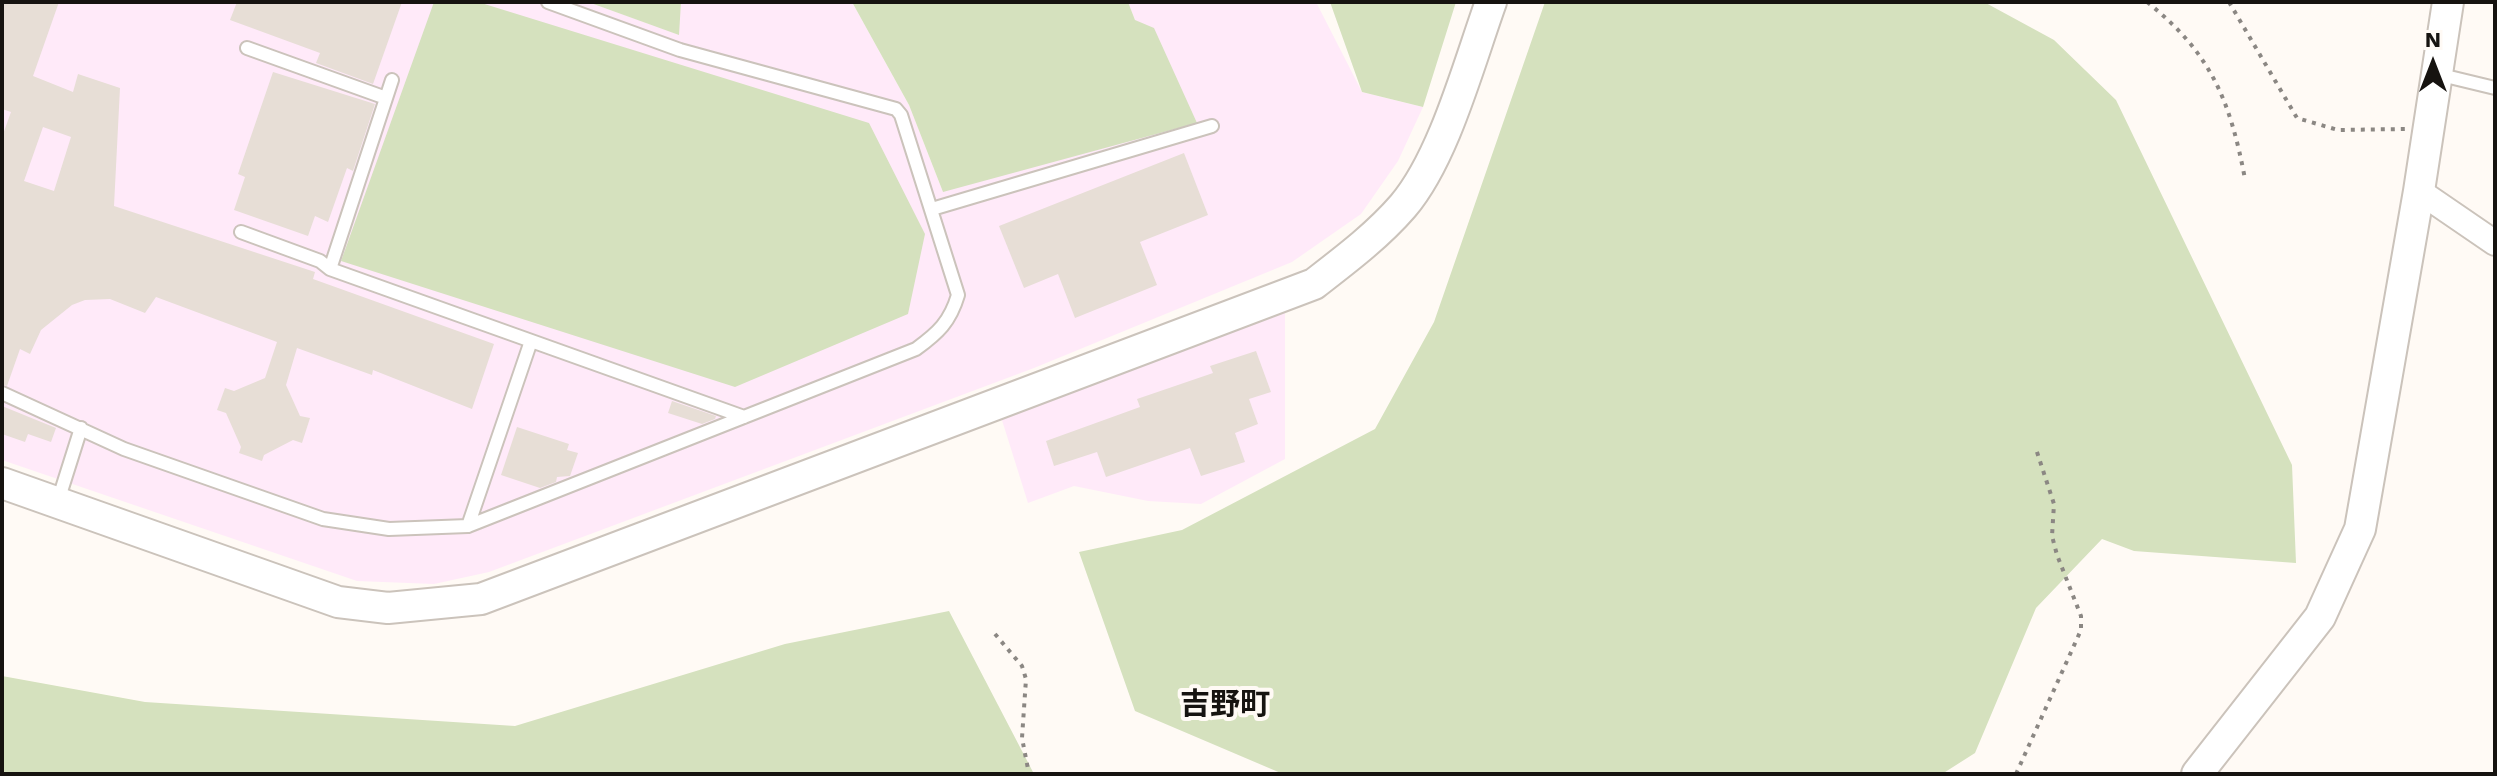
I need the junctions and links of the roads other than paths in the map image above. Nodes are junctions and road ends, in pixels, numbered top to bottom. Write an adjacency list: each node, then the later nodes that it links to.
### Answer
1 (548, 2): 11 (lane)
2 (1491, 2): 20 (street)
3 (2448, 2): 5 (street)
4 (247, 48): 8 (lane)
5 (2437, 74): 7 (lane); 10 (street)
6 (392, 80): 8 (lane)
7 (2495, 88)
8 (386, 98): 14 (lane)
9 (1212, 126): 11 (lane)
10 (2419, 191): 13 (street); 22 (street)
11 (932, 209): 17 (lane)
12 (241, 232): 14 (lane)
13 (2495, 243)
14 (330, 269): 15 (lane)
15 (531, 341): 17 (lane); 21 (lane)
16 (2, 393): 18 (lane)
17 (744, 417): 21 (lane)
18 (81, 428): 20 (lane); 21 (lane)
19 (2, 483): 20 (street)
20 (57, 503)
21 (468, 526)
22 (2197, 774)

